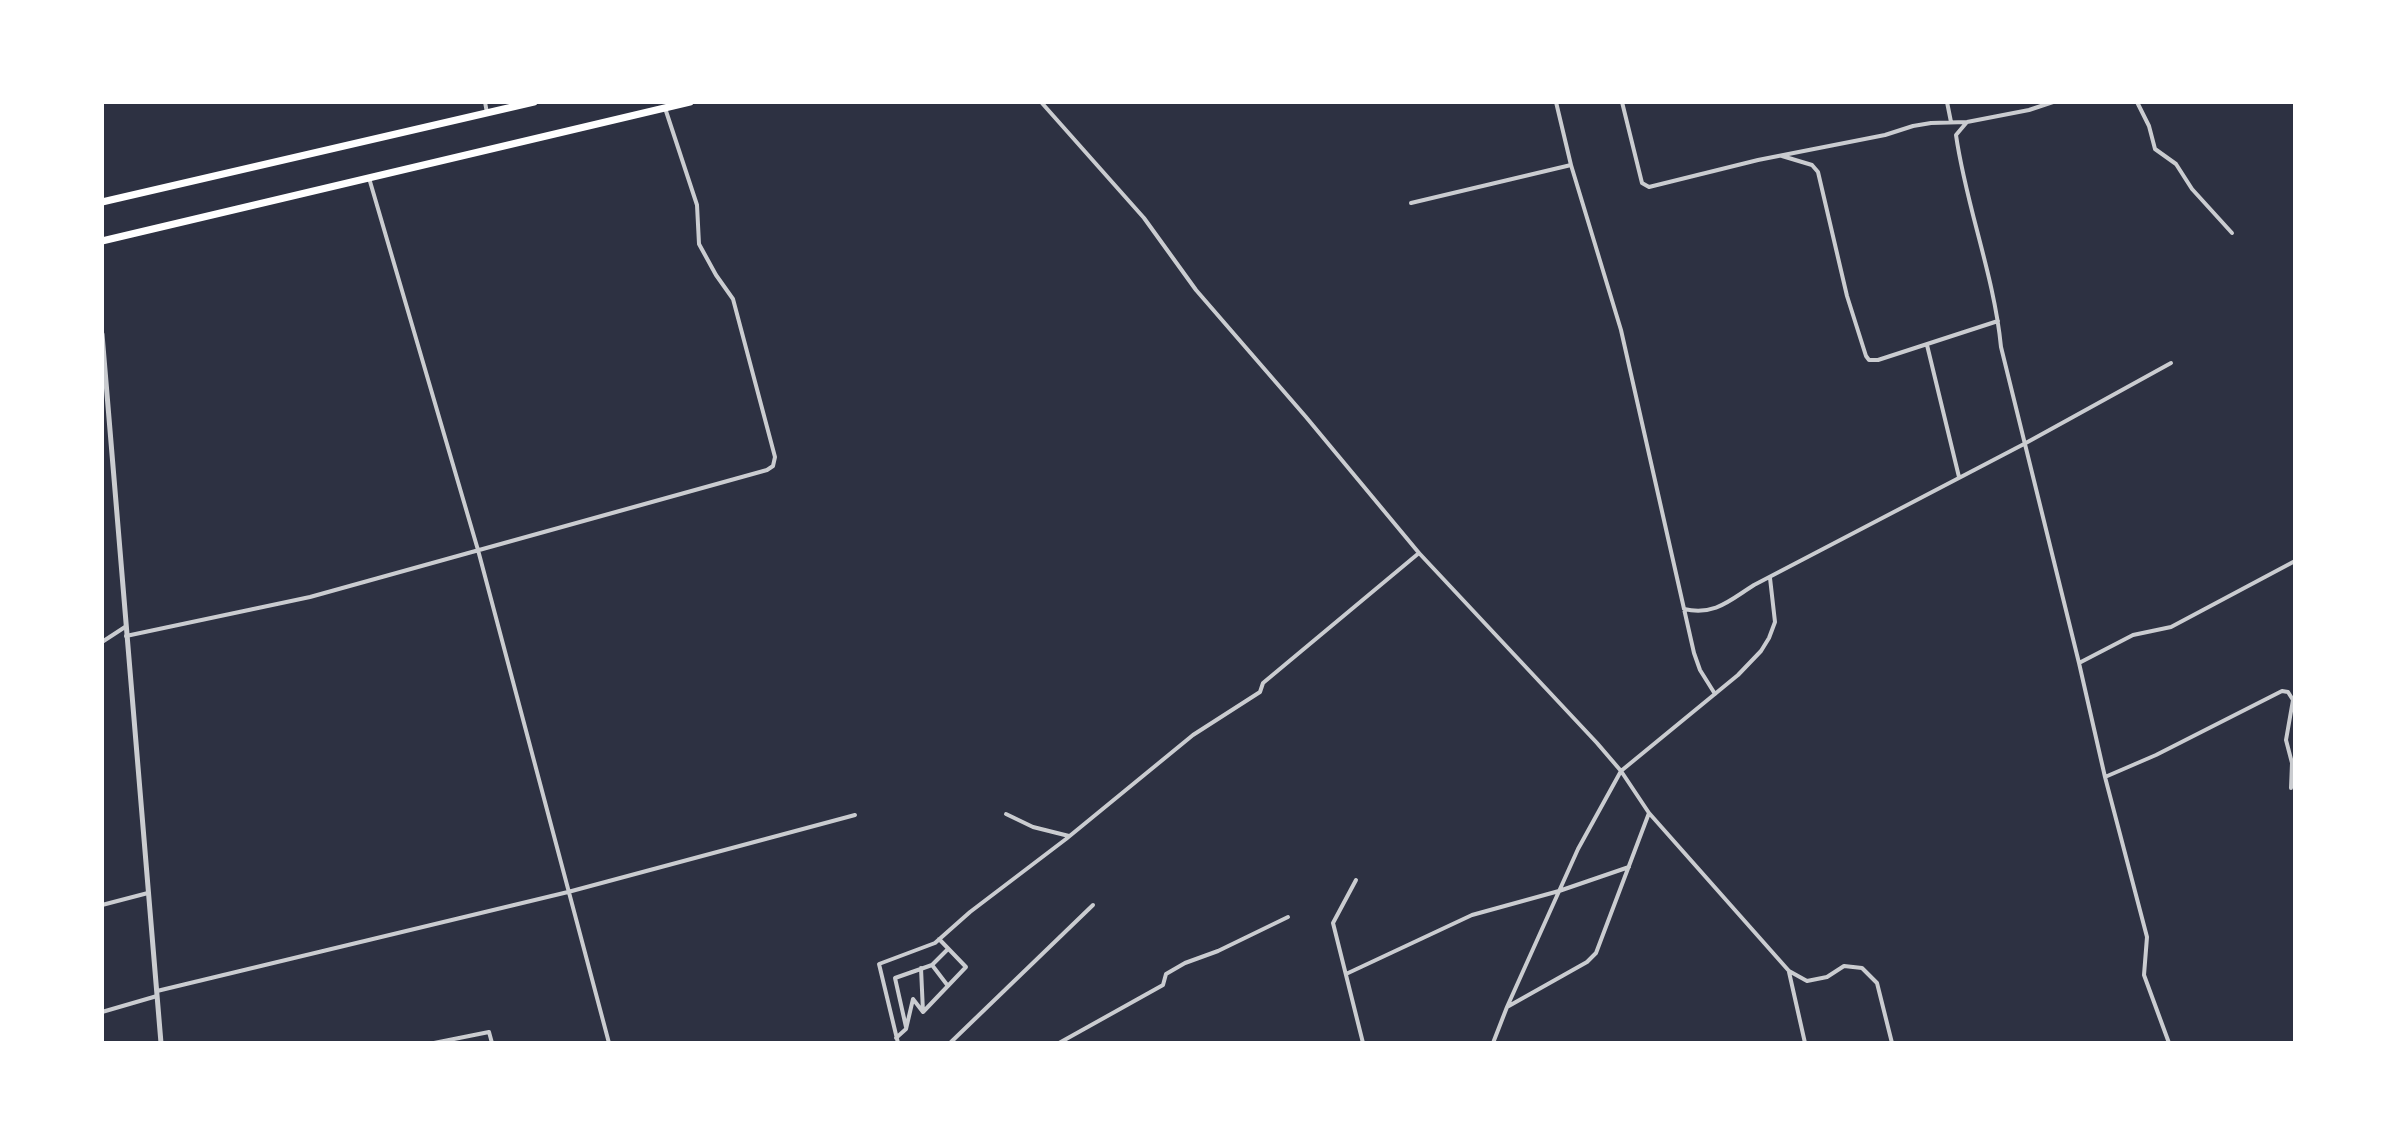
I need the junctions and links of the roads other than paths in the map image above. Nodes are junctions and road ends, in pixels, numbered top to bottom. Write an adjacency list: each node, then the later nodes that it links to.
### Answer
1 (484, 102): 11 (street)
2 (534, 102): 11 (highway)
3 (690, 102): 10 (highway)
4 (1041, 102): 28 (street)
5 (1556, 102): 15 (street)
6 (1622, 102): 14 (street)
7 (1947, 102): 12 (street)
8 (2053, 102): 13 (street)
9 (2137, 102): 19 (street)
10 (665, 108): 16 (highway); 27 (street)
11 (487, 113): 17 (highway)
12 (1951, 122): 13 (street); 14 (street)
13 (1967, 122): 21 (street)
14 (1782, 156): 23 (street)
15 (1571, 165): 18 (street); 31 (street)
16 (369, 178): 20 (highway); 27 (street)
17 (102, 202)
18 (1411, 203)
19 (2232, 233)
20 (102, 241)
21 (1998, 321): 23 (street); 25 (street)
22 (102, 334): 32 (street)
23 (1927, 345): 26 (street)
24 (2170, 363): 25 (street)
25 (2024, 444): 26 (street); 35 (street)
26 (1959, 477): 30 (street)
27 (478, 550): 33 (street); 48 (street)
28 (1419, 553): 37 (street); 43 (street)
29 (2295, 561): 35 (street)
30 (1770, 578): 31 (street); 36 (street)
31 (1684, 609): 36 (street)
32 (125, 627): 33 (street); 34 (street)
33 (126, 636): 47 (street)
34 (102, 642)
35 (2079, 663): 38 (street)
36 (1715, 694): 37 (street)
37 (1621, 771): 40 (street); 46 (street)
38 (2105, 777): 39 (street); 75 (street)
39 (2292, 788)
40 (1649, 813): 44 (street); 56 (street)
41 (1006, 814): 43 (street)
42 (855, 815): 48 (street)
43 (1069, 836): 52 (street)
44 (1629, 867): 46 (street); 60 (street)
45 (1356, 880): 57 (street)
46 (1558, 891): 57 (street); 60 (street)
47 (149, 892): 49 (street); 59 (street)
48 (568, 892): 59 (street); 68 (street)
49 (102, 905)
50 (1093, 905): 69 (street)
51 (1288, 917): 70 (street)
52 (939, 939): 53 (street); 64 (street)
53 (948, 949): 54 (street); 58 (street)
54 (932, 964): 55 (street); 58 (street)
55 (921, 968): 62 (street); 63 (street)
56 (1789, 971): 73 (street); 74 (street)
57 (1346, 974): 71 (street)
58 (948, 986): 62 (street)
59 (157, 994): 61 (street); 65 (street)
60 (1507, 1007): 72 (street)
61 (102, 1012)
62 (923, 1012): 63 (street)
63 (906, 1029): 64 (street)
64 (897, 1040)
65 (161, 1043)
66 (434, 1043): 67 (street)
67 (492, 1043)
68 (609, 1043)
69 (950, 1043)
70 (1059, 1043)
71 (1363, 1043)
72 (1493, 1043)
73 (1804, 1043)
74 (1893, 1043)
75 (2169, 1043)

